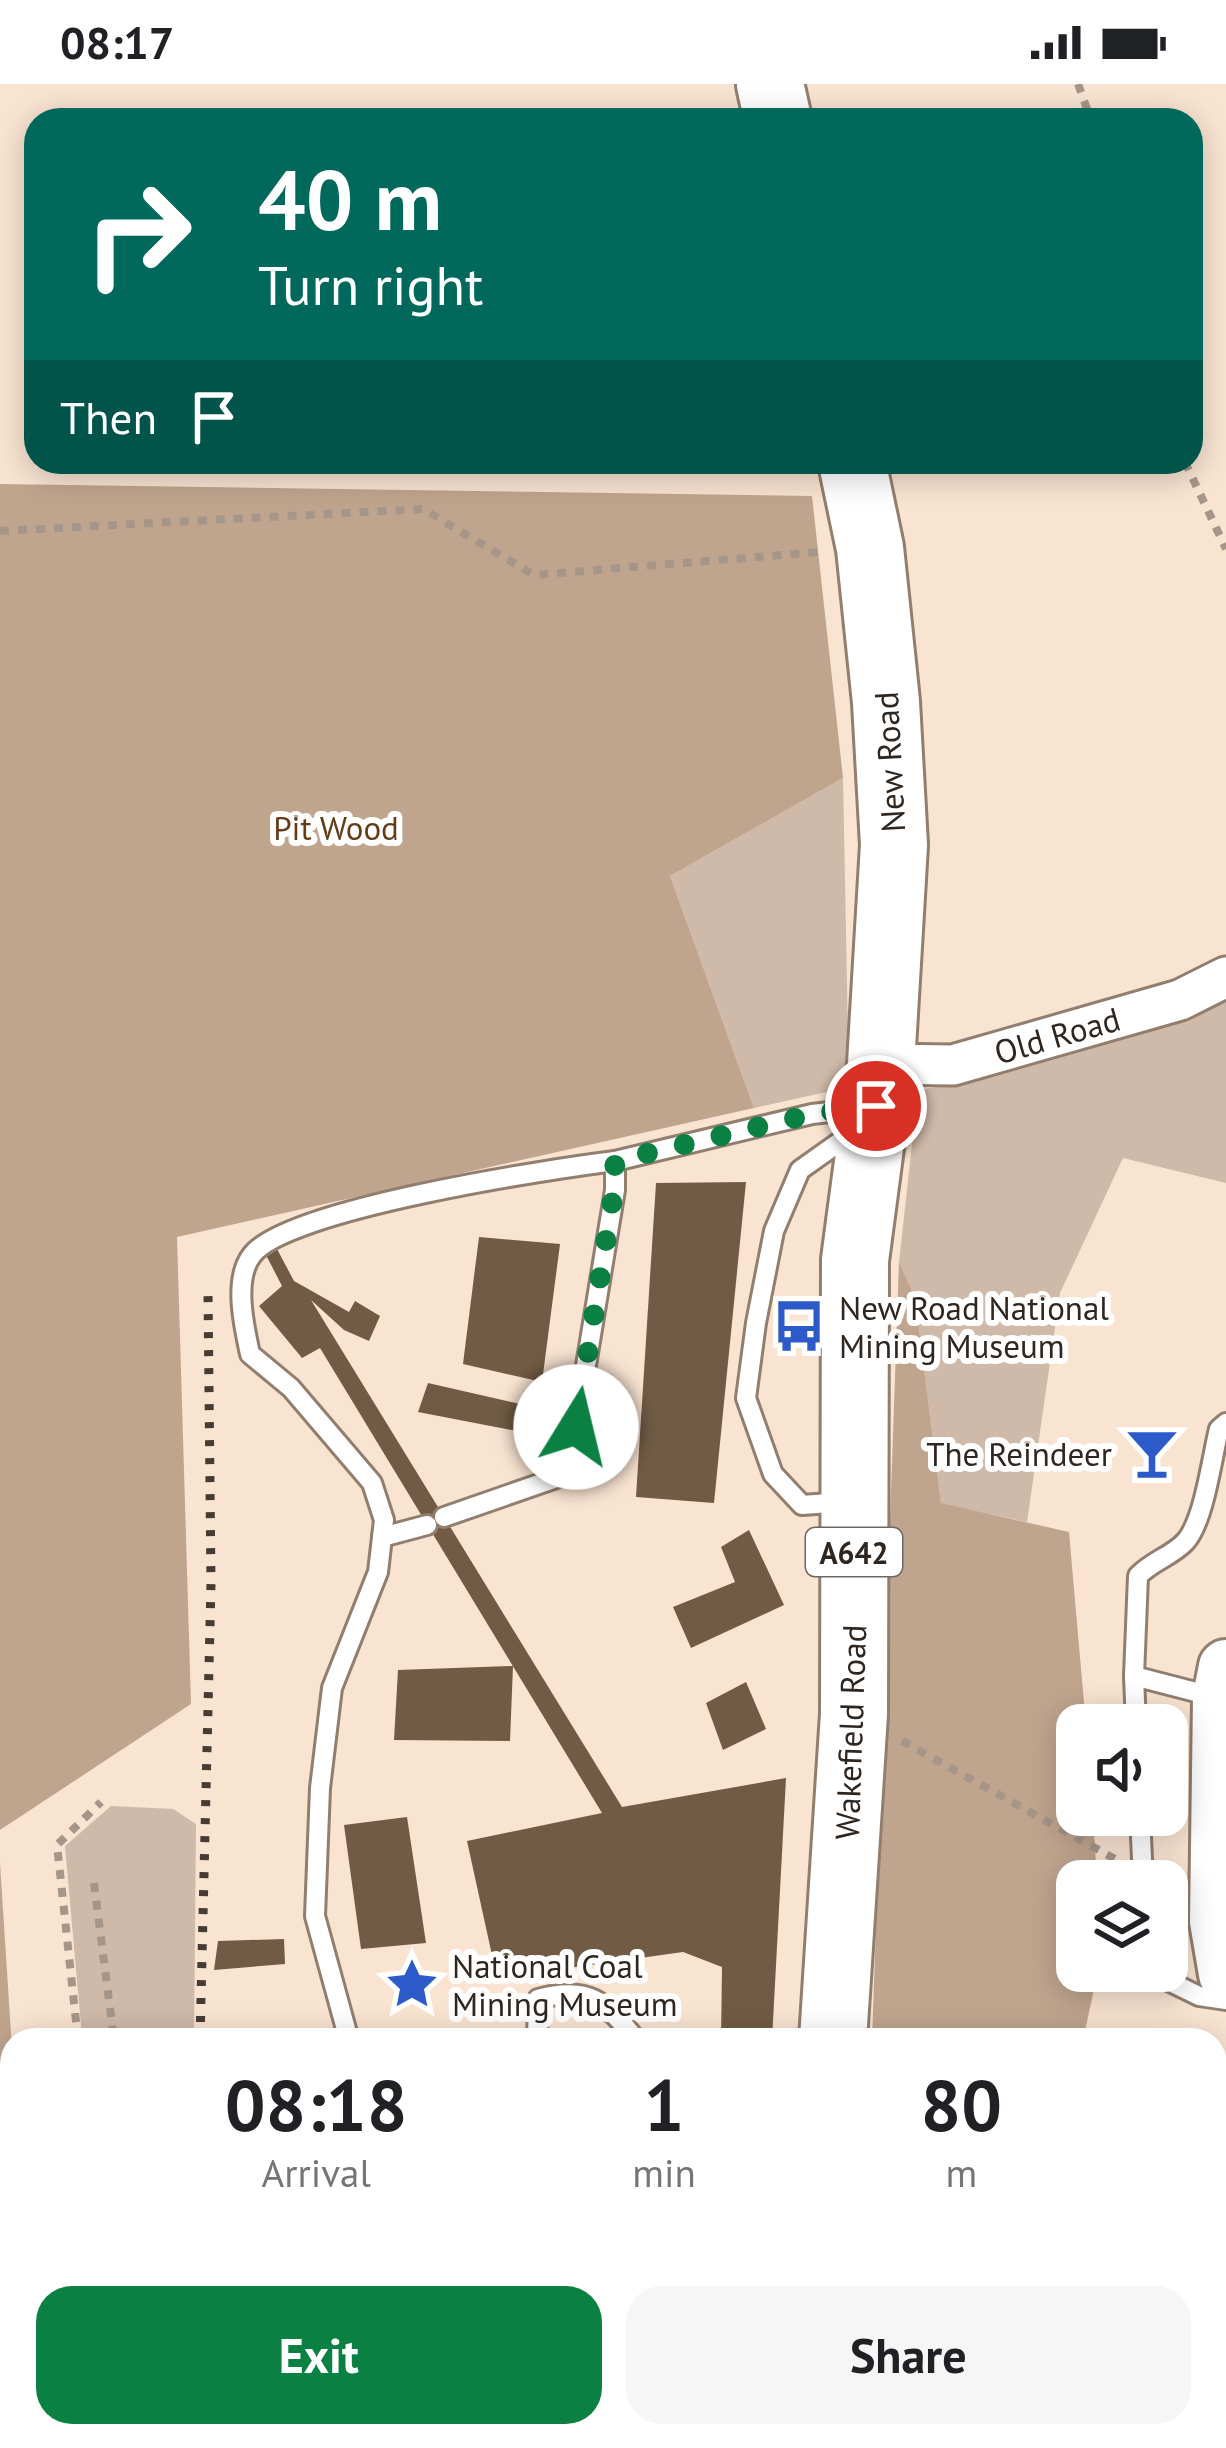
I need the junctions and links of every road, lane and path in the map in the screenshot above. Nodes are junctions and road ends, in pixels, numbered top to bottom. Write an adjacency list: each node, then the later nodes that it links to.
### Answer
1 (855, 474): 4 (highway, New Road / A642)
2 (1191, 474): 5 (path)
3 (0, 531): 4 (path)
4 (870, 548): 7 (highway, New Road / A642)
5 (1226, 549)
6 (1226, 977): 7 (street, Old Road)
7 (876, 1105): 8 (lane); 10 (highway, Wakefield Road / A642); 10 (lane)
8 (615, 1161): 11 (lane); 11 (lane)
9 (1226, 1423): 12 (lane)
10 (854, 1501): 15 (highway, Wakefield Road / A642)
11 (382, 1537): 24 (lane)
12 (1134, 1676): 13 (lane); 14 (lane)
13 (1223, 1683): 19 (street)
14 (1135, 1704)
15 (854, 1714): 17 (path); 27 (highway, Wakefield Road / A642)
16 (101, 1802): 22 (path)
17 (1111, 1860)
18 (94, 1882): 23 (path)
19 (1226, 1974)
20 (1188, 1991): 21 (lane)
21 (1226, 2000)
22 (77, 2028)
23 (112, 2028)
24 (346, 2028)
25 (537, 2028): 26 (lane)
26 (627, 2028)
27 (833, 2028)

